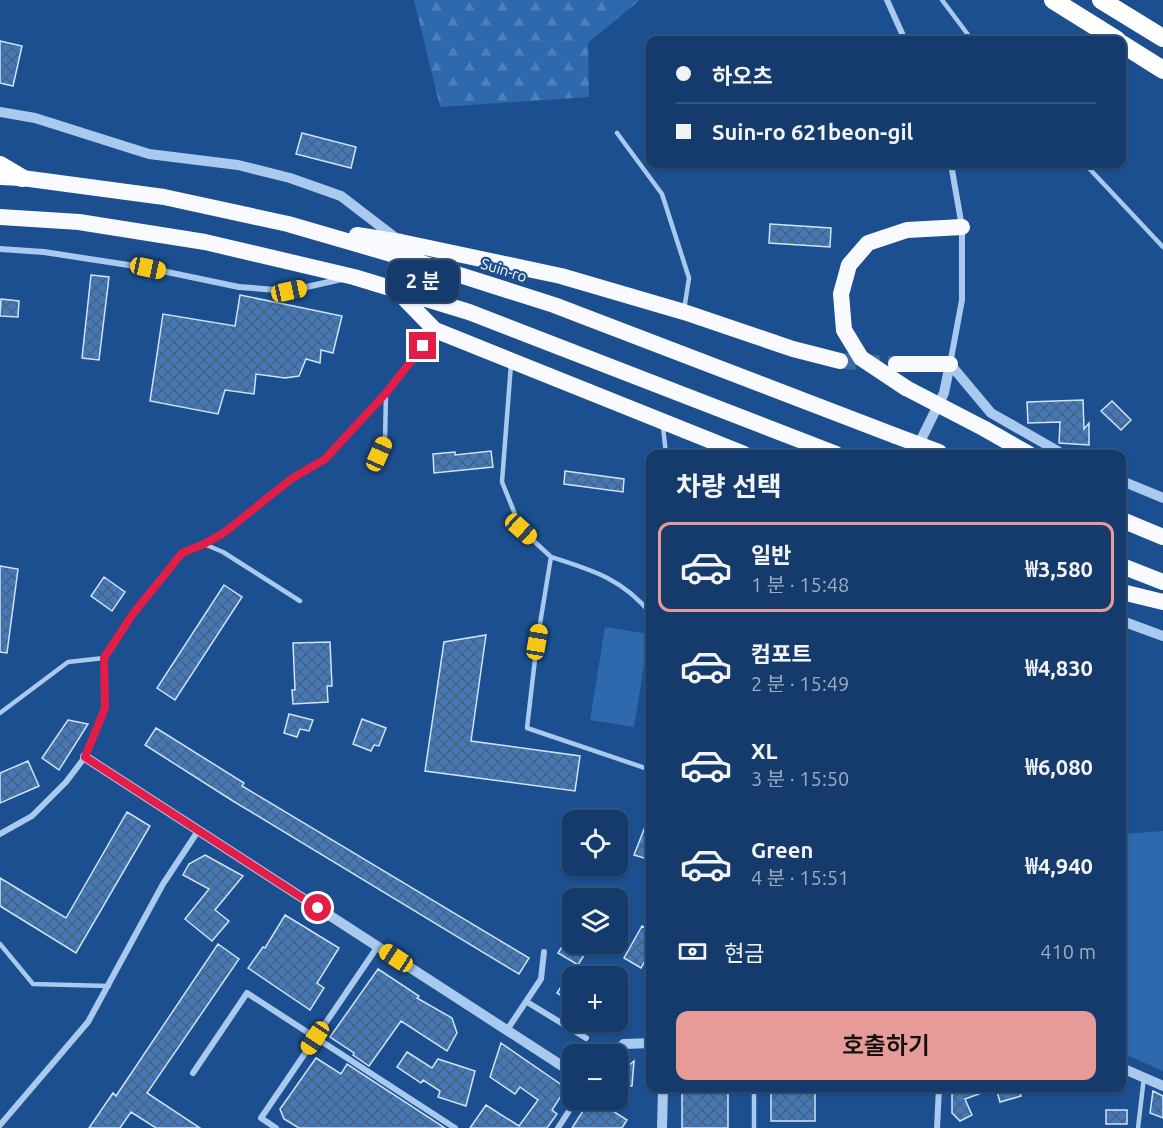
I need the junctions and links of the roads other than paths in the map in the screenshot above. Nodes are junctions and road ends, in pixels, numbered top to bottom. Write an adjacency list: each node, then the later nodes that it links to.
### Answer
1 (887, 0): 5 (street)
2 (942, 0): 6 (lane)
3 (1053, 0): 7 (highway)
4 (1101, 0): 8 (highway)
5 (903, 36)
6 (969, 36)
7 (1111, 36)
8 (1163, 38)
9 (1126, 47): 10 (highway)
10 (1163, 70)
11 (0, 112): 21 (street)
12 (617, 133): 26 (lane)
13 (0, 165): 17 (highway)
14 (952, 168): 20 (street)
15 (1089, 168): 22 (lane)
16 (0, 177): 17 (highway, Suin-ro)
17 (22, 178): 19 (highway, Suin-ro)
18 (0, 217): 24 (highway)
19 (288, 224): 21 (highway); 38 (highway, Suin-ro, bridge)
20 (962, 227): 31 (street); 39 (highway, bridge)
21 (401, 242): 26 (highway)
22 (1163, 248)
23 (0, 249): 24 (street)
24 (354, 277): 25 (highway)
25 (397, 290): 27 (highway); 36 (highway)
26 (684, 312): 29 (highway)
27 (435, 330): 28 (highway); 32 (street)
28 (511, 360): 33 (highway); 47 (lane)
29 (840, 361)
30 (896, 364): 31 (highway)
31 (950, 364): 37 (street); 40 (street)
32 (386, 393): 41 (lane); 46 (street)
33 (662, 422): 34 (lane); 35 (highway)
34 (666, 450)
35 (734, 450)
36 (826, 450)
37 (916, 450)
38 (934, 450)
39 (1022, 450)
40 (1056, 450)
41 (374, 467)
42 (1126, 483): 43 (street)
43 (1163, 498)
44 (1126, 522): 45 (highway)
45 (1163, 537)
46 (204, 544): 51 (lane); 56 (street)
47 (551, 557): 53 (lane); 59 (lane)
48 (1126, 568): 49 (highway)
49 (1163, 582)
50 (1126, 593): 52 (highway)
51 (300, 601)
52 (1163, 603)
53 (646, 607)
54 (1126, 622): 55 (street)
55 (1163, 636)
56 (104, 658): 57 (lane); 58 (street)
57 (0, 713)
58 (85, 757): 60 (street); 61 (street)
59 (646, 768)
60 (198, 831): 63 (street); 65 (street)
61 (0, 834)
62 (0, 944): 65 (lane)
63 (378, 946): 67 (street); 68 (street)
64 (544, 952): 66 (street)
65 (109, 986): 81 (street)
66 (527, 1002): 67 (street); 69 (street)
67 (507, 1030): 72 (street)
68 (315, 1038): 74 (street); 82 (street); 83 (street)
69 (586, 1038)
70 (646, 1043): 71 (street)
71 (624, 1044)
72 (562, 1066)
73 (1126, 1070): 75 (street)
74 (193, 1073)
75 (1144, 1077): 76 (street); 88 (lane)
76 (1163, 1086)
77 (663, 1092): 85 (street)
78 (754, 1092): 86 (lane)
79 (939, 1092): 87 (street)
80 (570, 1110): 84 (street)
81 (0, 1125)
82 (276, 1128)
83 (455, 1128)
84 (558, 1128)
85 (662, 1128)
86 (754, 1128)
87 (937, 1128)
88 (1138, 1128)

